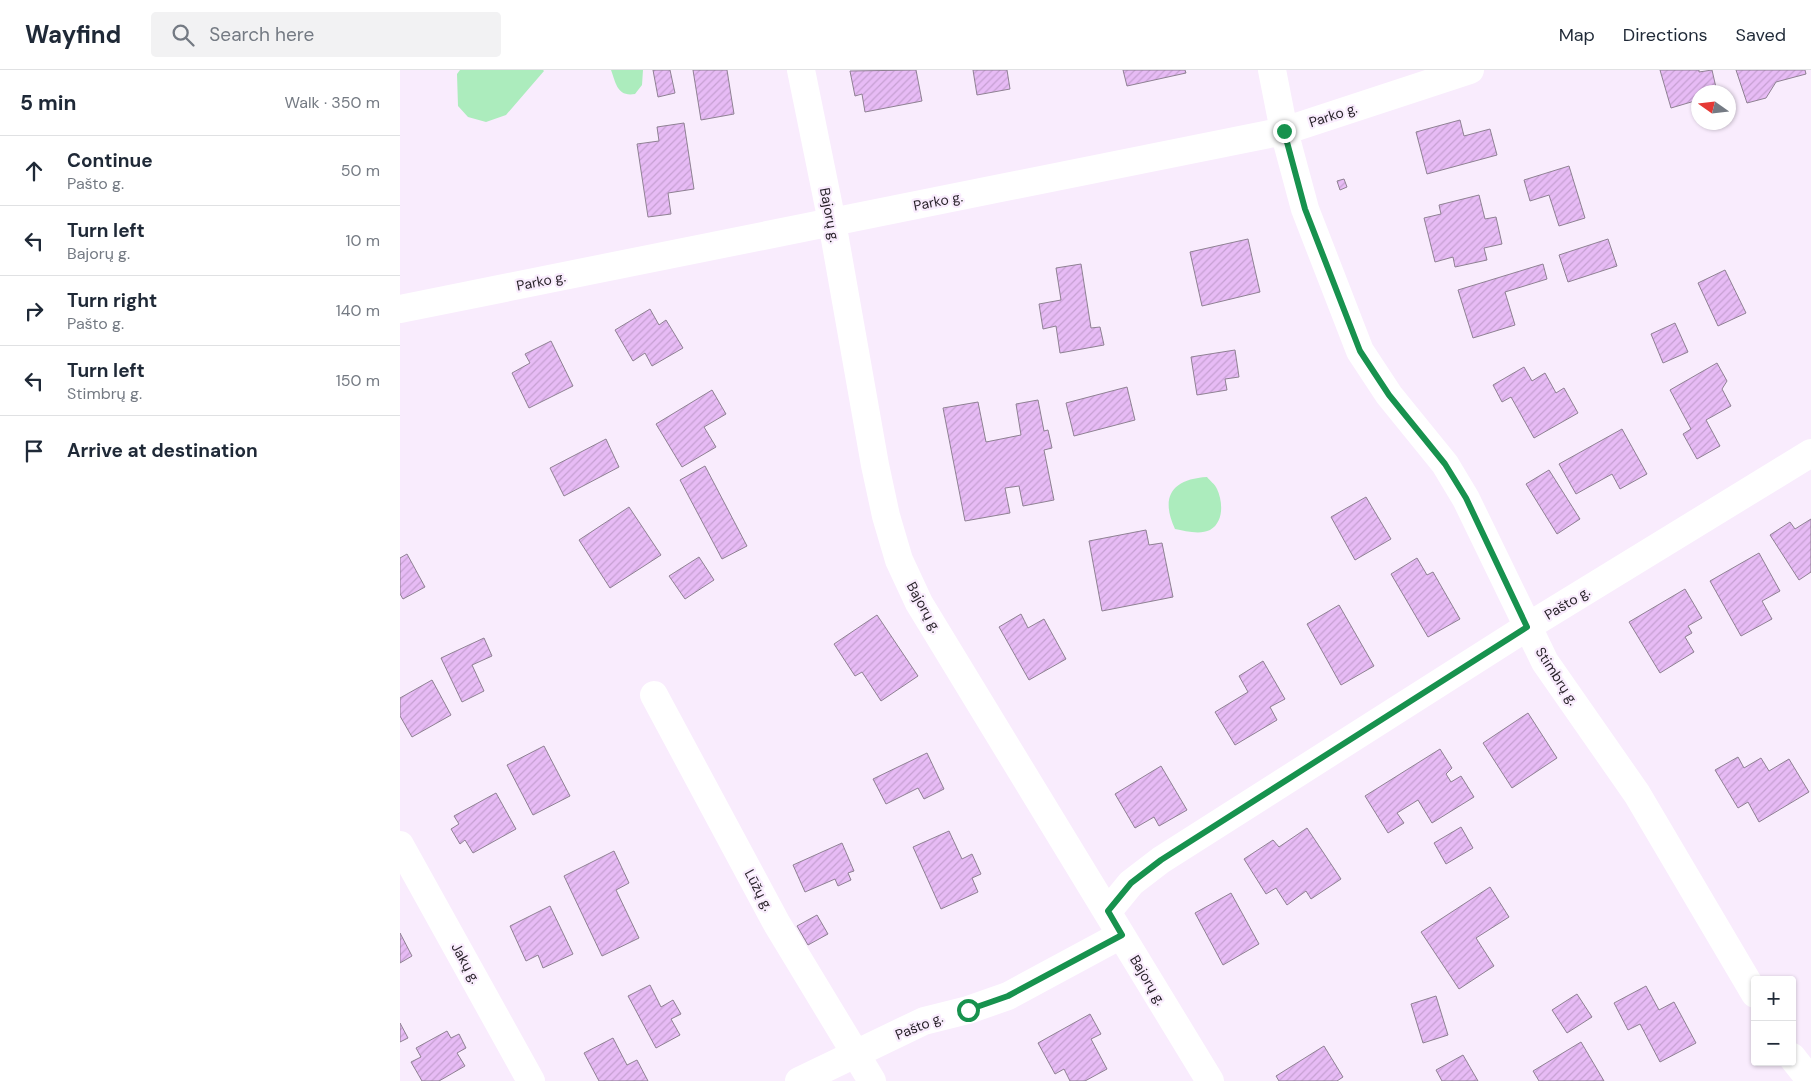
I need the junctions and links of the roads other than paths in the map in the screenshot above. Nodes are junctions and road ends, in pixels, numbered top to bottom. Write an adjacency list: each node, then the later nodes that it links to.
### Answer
1 (801, 70): 5 (street, Bajorų g.)
2 (1272, 70): 4 (street, Stimbrų g.)
3 (1470, 70): 4 (street, Parko g.)
4 (1284, 131): 5 (street, Parko g.); 8 (street, Stimbrų g.)
5 (832, 222): 6 (street, Parko g.); 11 (street, Bajorų g.)
6 (400, 309)
7 (1811, 453): 8 (street, Pašto g.)
8 (1527, 627): 11 (street, Pašto g.); 13 (street, Stimbrų g.)
9 (654, 695): 14 (street, Lūžų g.)
10 (400, 845): 16 (street, Jakų g.)
11 (1108, 911): 12 (street, Bajorų g.)
12 (1122, 935): 14 (street, Pašto g.); 19 (street, Bajorų g.)
13 (1751, 987)
14 (856, 1053): 17 (street, Pašto g.); 18 (street, Lūžų g.)
15 (1796, 1062): 20 (street)
16 (531, 1081)
17 (799, 1081)
18 (872, 1081)
19 (1210, 1081)
20 (1811, 1081)

